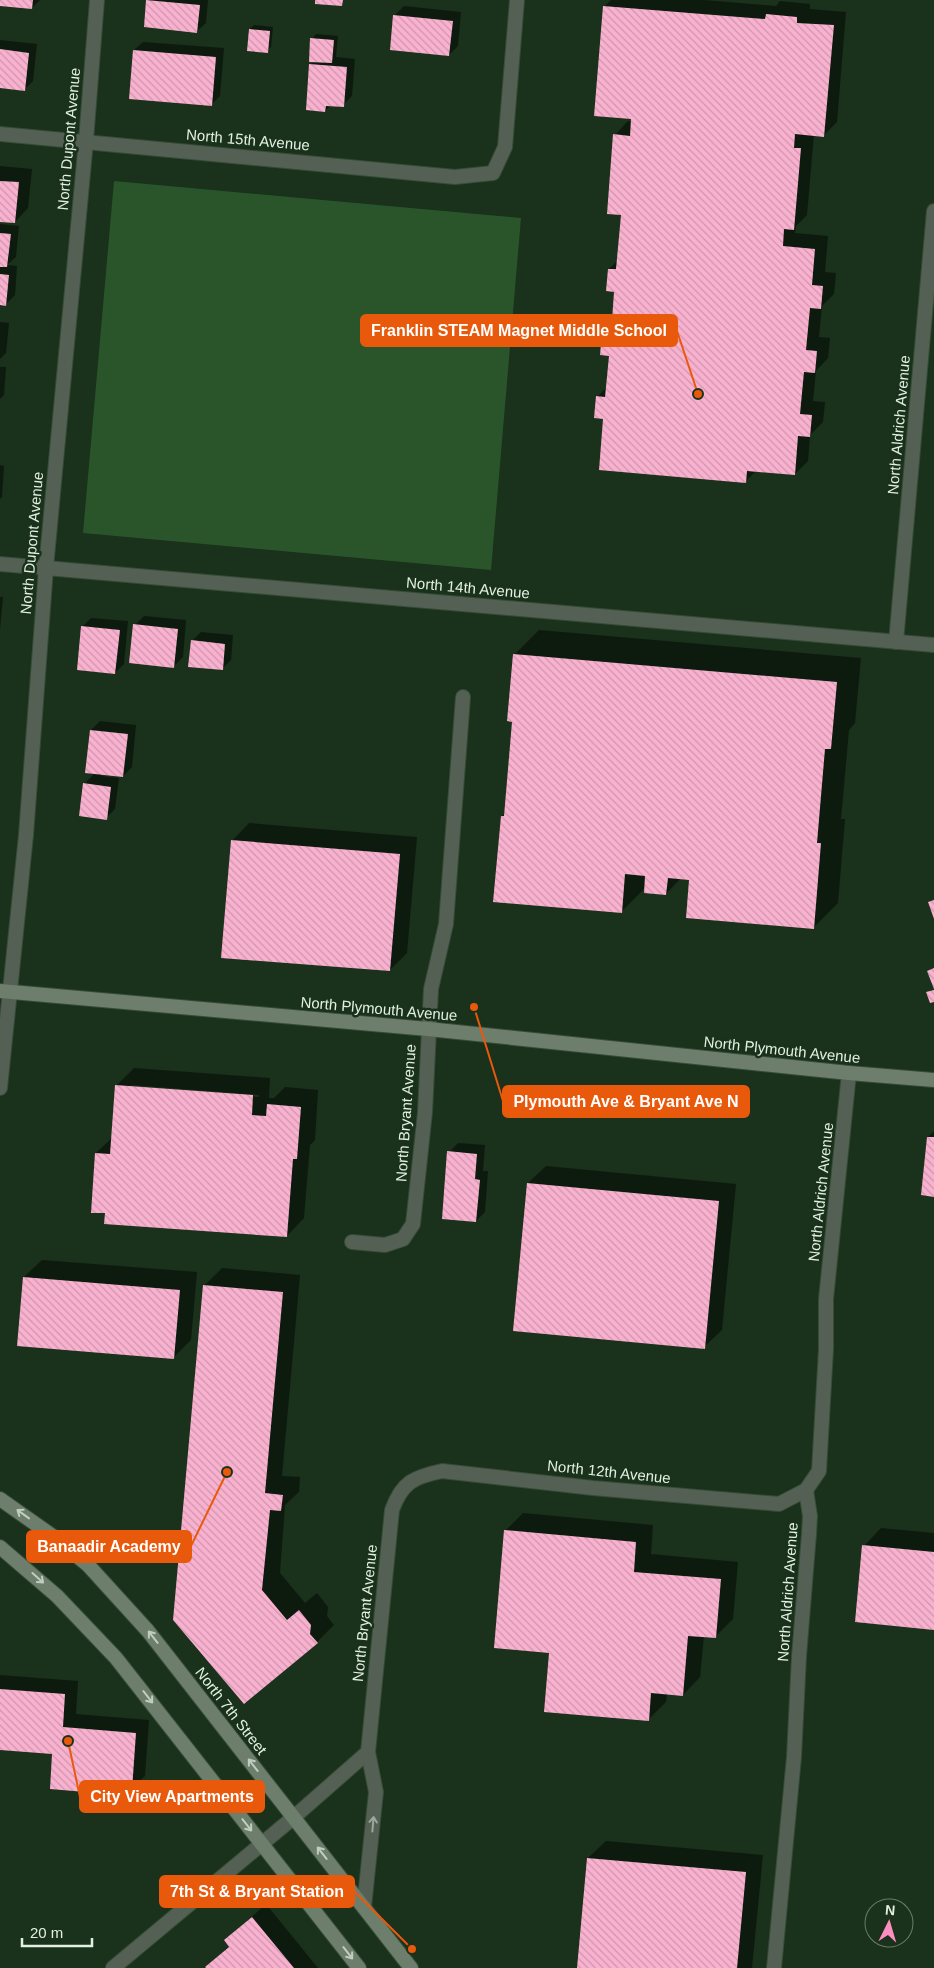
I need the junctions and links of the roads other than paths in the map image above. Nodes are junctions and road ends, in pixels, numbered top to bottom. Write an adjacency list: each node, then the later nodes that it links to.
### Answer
1 (97, 0): 4 (street, North Dupont Avenue)
2 (517, 0): 4 (street, North 15th Avenue)
3 (0, 134): 4 (street, North 15th Avenue)
4 (86, 141): 8 (street, North Dupont Avenue)
5 (934, 211): 6 (street, North Aldrich Avenue)
6 (932, 258): 9 (street, North Aldrich Avenue)
7 (0, 564): 8 (street, North 14th Avenue)
8 (46, 568): 9 (street, North 14th Avenue); 12 (street, North Dupont Avenue)
9 (896, 642): 10 (street, North 14th Avenue)
10 (934, 645)
11 (463, 697): 13 (street, North Bryant Avenue)
12 (4, 992): 13 (main road, North Plymouth Avenue); 16 (street, North Dupont Avenue)
13 (428, 1029): 14 (main road, North Plymouth Avenue); 17 (street, North Bryant Avenue)
14 (849, 1073): 15 (main road, North Plymouth Avenue); 19 (street, North Aldrich Avenue)
15 (934, 1080)
16 (0, 1088)
17 (352, 1242)
18 (409, 1482): 19 (street, North 12th Avenue); 22 (street, North Bryant Avenue)
19 (806, 1490): 29 (street, North Aldrich Avenue)
20 (0, 1498): 23 (main road, North 7th Street, one-way to 20)
21 (0, 1547): 24 (main road, one-way to 24)
22 (368, 1752): 23 (street); 25 (street, North Bryant Avenue, one-way to 22)
23 (294, 1817): 24 (street); 25 (main road, North 7th Street, one-way to 23)
24 (261, 1843): 26 (street); 27 (main road, one-way to 27)
25 (364, 1908): 28 (main road, North 7th Street)
26 (113, 1968)
27 (359, 1968)
28 (411, 1968)
29 (774, 1968)

